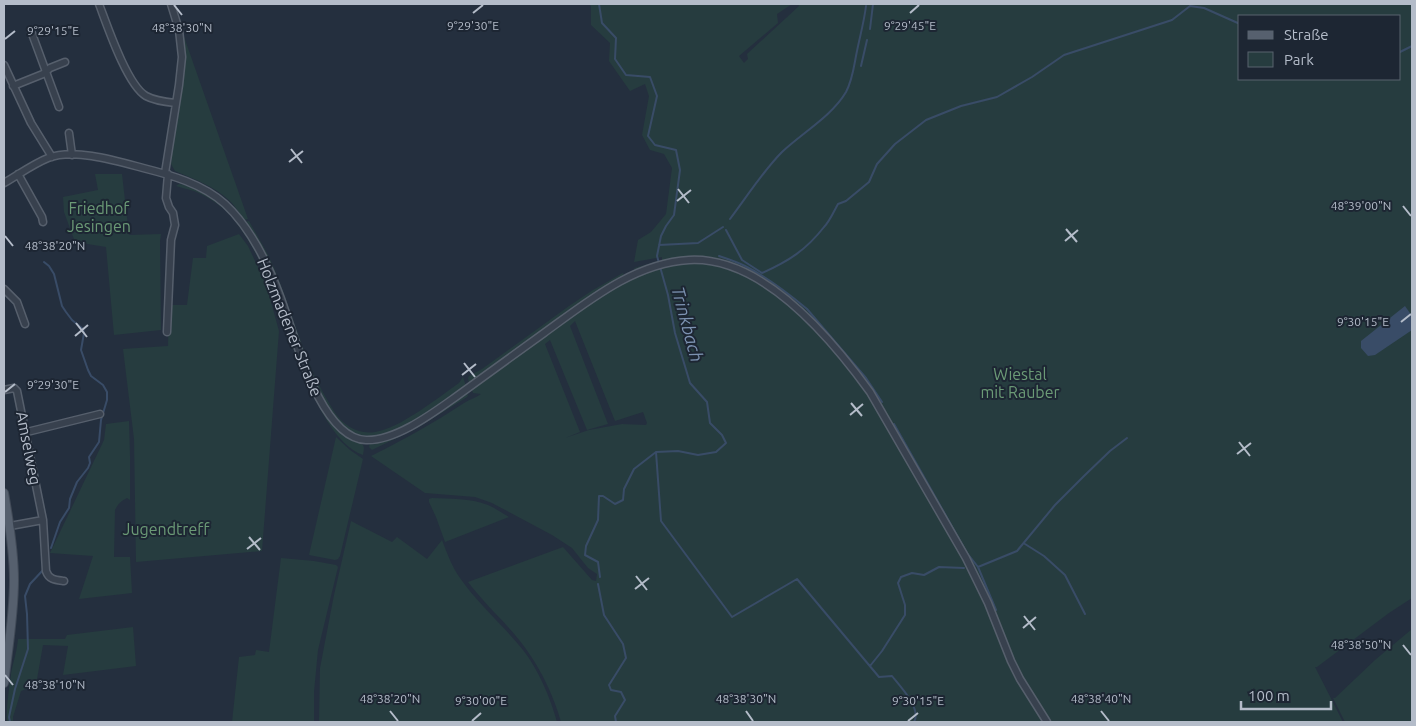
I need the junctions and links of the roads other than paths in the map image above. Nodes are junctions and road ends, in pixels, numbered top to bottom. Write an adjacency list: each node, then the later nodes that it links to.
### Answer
1 (99, 4): 8 (street)
2 (171, 4): 8 (street)
3 (31, 31): 6 (street)
4 (65, 62): 6 (street)
5 (4, 65): 7 (street)
6 (46, 70): 7 (street); 9 (street)
7 (13, 86): 12 (street)
8 (176, 104): 14 (street)
9 (59, 107)
10 (69, 133): 11 (street)
11 (72, 155): 12 (street, Holzmadener Straße); 14 (street, Holzmadener Straße)
12 (52, 157): 13 (street)
13 (18, 174): 15 (street); 16 (street)
14 (166, 174): 19 (street); 28 (street, Holzmadener Straße)
15 (4, 183)
16 (43, 222)
17 (4, 289): 18 (street)
18 (25, 324)
19 (167, 332)
20 (4, 390): 22 (street, Amselweg)
21 (100, 414): 22 (street)
22 (27, 432): 24 (street, Amselweg)
23 (4, 493): 25 (main road)
24 (43, 520): 25 (street); 26 (street, Amselweg)
25 (10, 526): 27 (main road)
26 (64, 580)
27 (4, 683)
28 (1047, 722)

